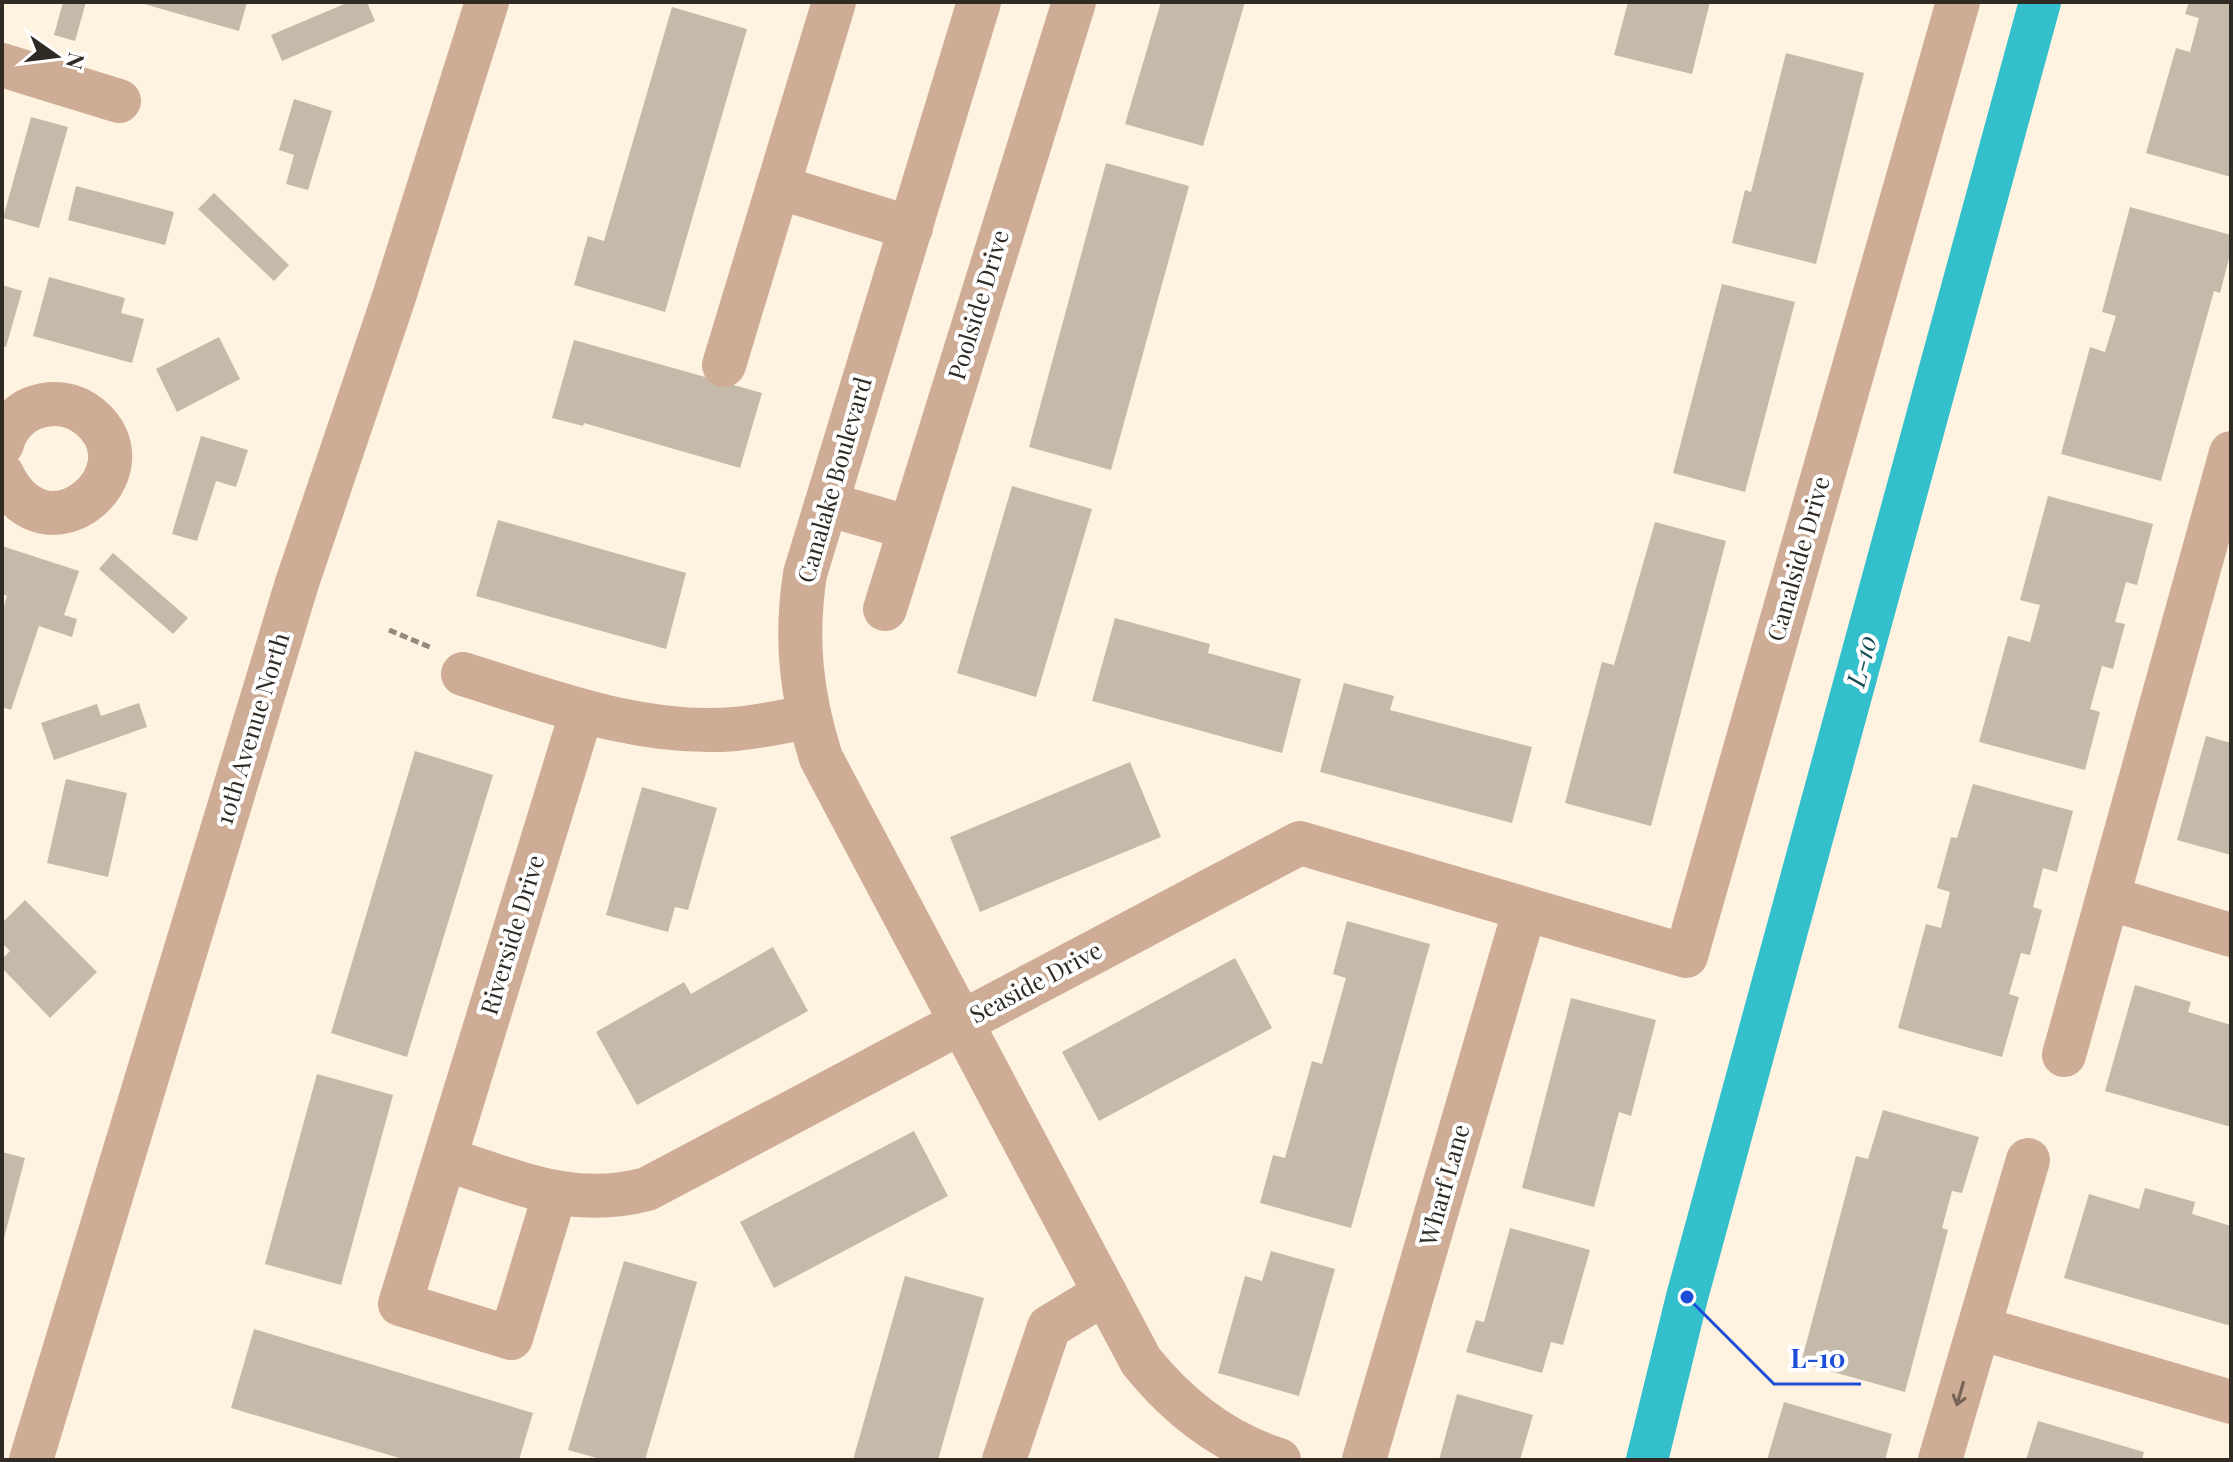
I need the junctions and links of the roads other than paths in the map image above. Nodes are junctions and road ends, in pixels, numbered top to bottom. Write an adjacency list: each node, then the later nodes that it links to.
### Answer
1 (487, 2): 31 (street, 10th Avenue North)
2 (834, 2): 8 (street)
3 (979, 2): 9 (street, Canalake Boulevard)
4 (1074, 2): 15 (street, Poolside Drive)
5 (1958, 2): 21 (street, Canalside Drive)
6 (2, 65): 7 (street)
7 (119, 101)
8 (778, 187): 9 (street); 10 (street)
9 (911, 228): 14 (street, Canalake Boulevard)
10 (724, 365)
11 (2, 440): 13 (street)
12 (2230, 457): 20 (street)
13 (2, 474)
14 (827, 504): 15 (street); 19 (street, Canalake Boulevard)
15 (910, 528): 16 (street, Poolside Drive)
16 (885, 609)
17 (463, 674): 18 (street)
18 (582, 711): 19 (street); 25 (street, Riverside Drive)
19 (808, 717): 23 (street, Canalake Boulevard)
20 (2108, 898): 22 (street); 24 (street)
21 (1525, 909): 23 (street, Seaside Drive); 34 (street, Wharf Lane)
22 (2231, 935)
23 (961, 1023): 27 (street, Seaside Drive); 28 (street, Canalake Boulevard)
24 (2064, 1055)
25 (445, 1159): 27 (street); 27 (street, Riverside Drive)
26 (2028, 1160): 29 (street)
27 (555, 1193)
28 (1105, 1293): 32 (street); 33 (street)
29 (1979, 1328): 30 (street); 35 (street, one-way to 35)
30 (2231, 1402)
31 (32, 1454)
32 (1004, 1460)
33 (1279, 1460)
34 (1364, 1460)
35 (1940, 1460)

